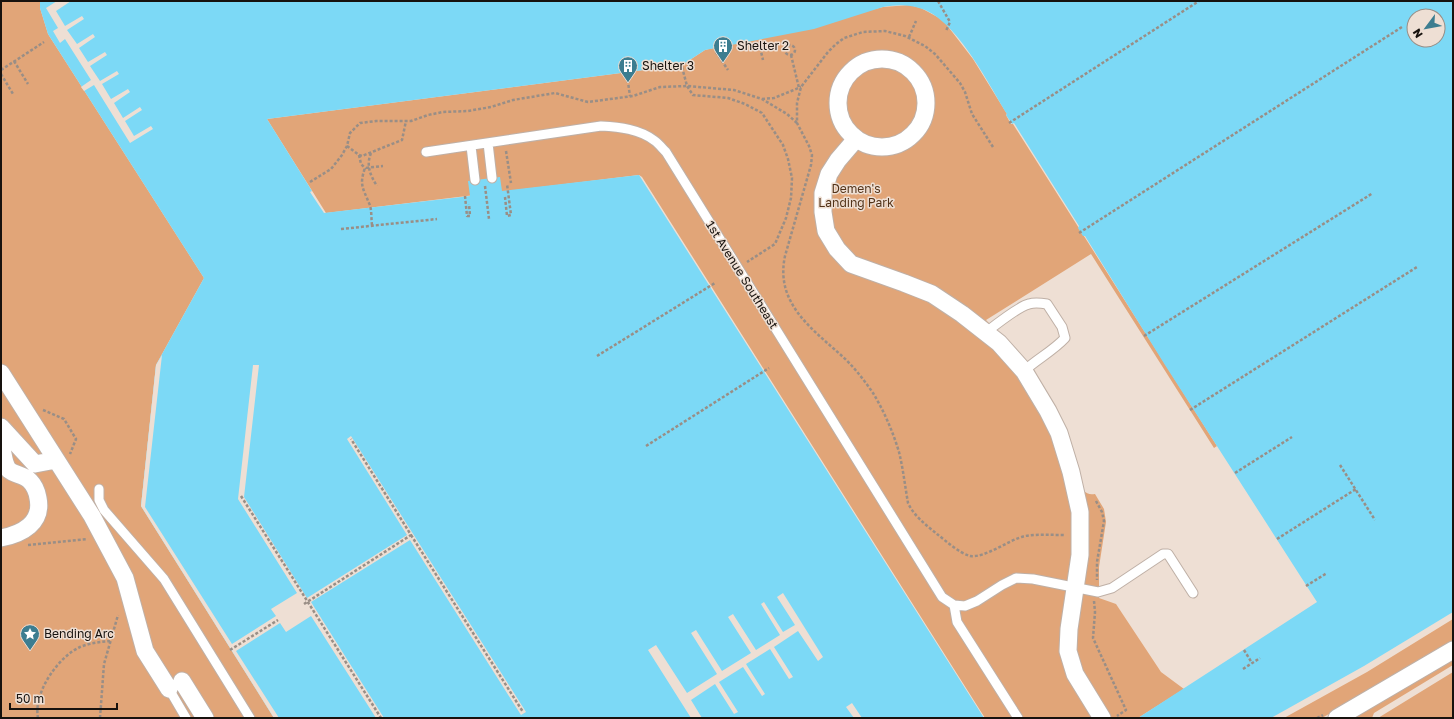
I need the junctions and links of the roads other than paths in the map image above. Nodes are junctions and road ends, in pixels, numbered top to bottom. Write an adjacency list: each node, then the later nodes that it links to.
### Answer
1 (856, 139): 1 (street); 7 (street)
2 (488, 143): 3 (lane, 1st Avenue Southeast); 5 (lane); 17 (lane, 1st Avenue Southeast)
3 (471, 146): 4 (lane, 1st Avenue Southeast); 6 (lane)
4 (426, 152)
5 (492, 178)
6 (475, 180)
7 (985, 333): 8 (street); 8 (lane)
8 (1024, 371): 15 (street)
9 (1, 373): 12 (street)
10 (1, 427): 12 (street)
11 (1, 446): 14 (street)
12 (56, 460): 19 (street)
13 (99, 490): 23 (lane)
14 (1, 538)
15 (1074, 588): 16 (lane); 17 (lane); 20 (street)
16 (1193, 593)
17 (954, 604): 24 (lane)
18 (1453, 650): 25 (street)
19 (175, 685): 21 (lane); 22 (street)
20 (1109, 717)
21 (186, 718)
22 (204, 718)
23 (250, 718)
24 (1018, 718)
25 (1337, 718)

